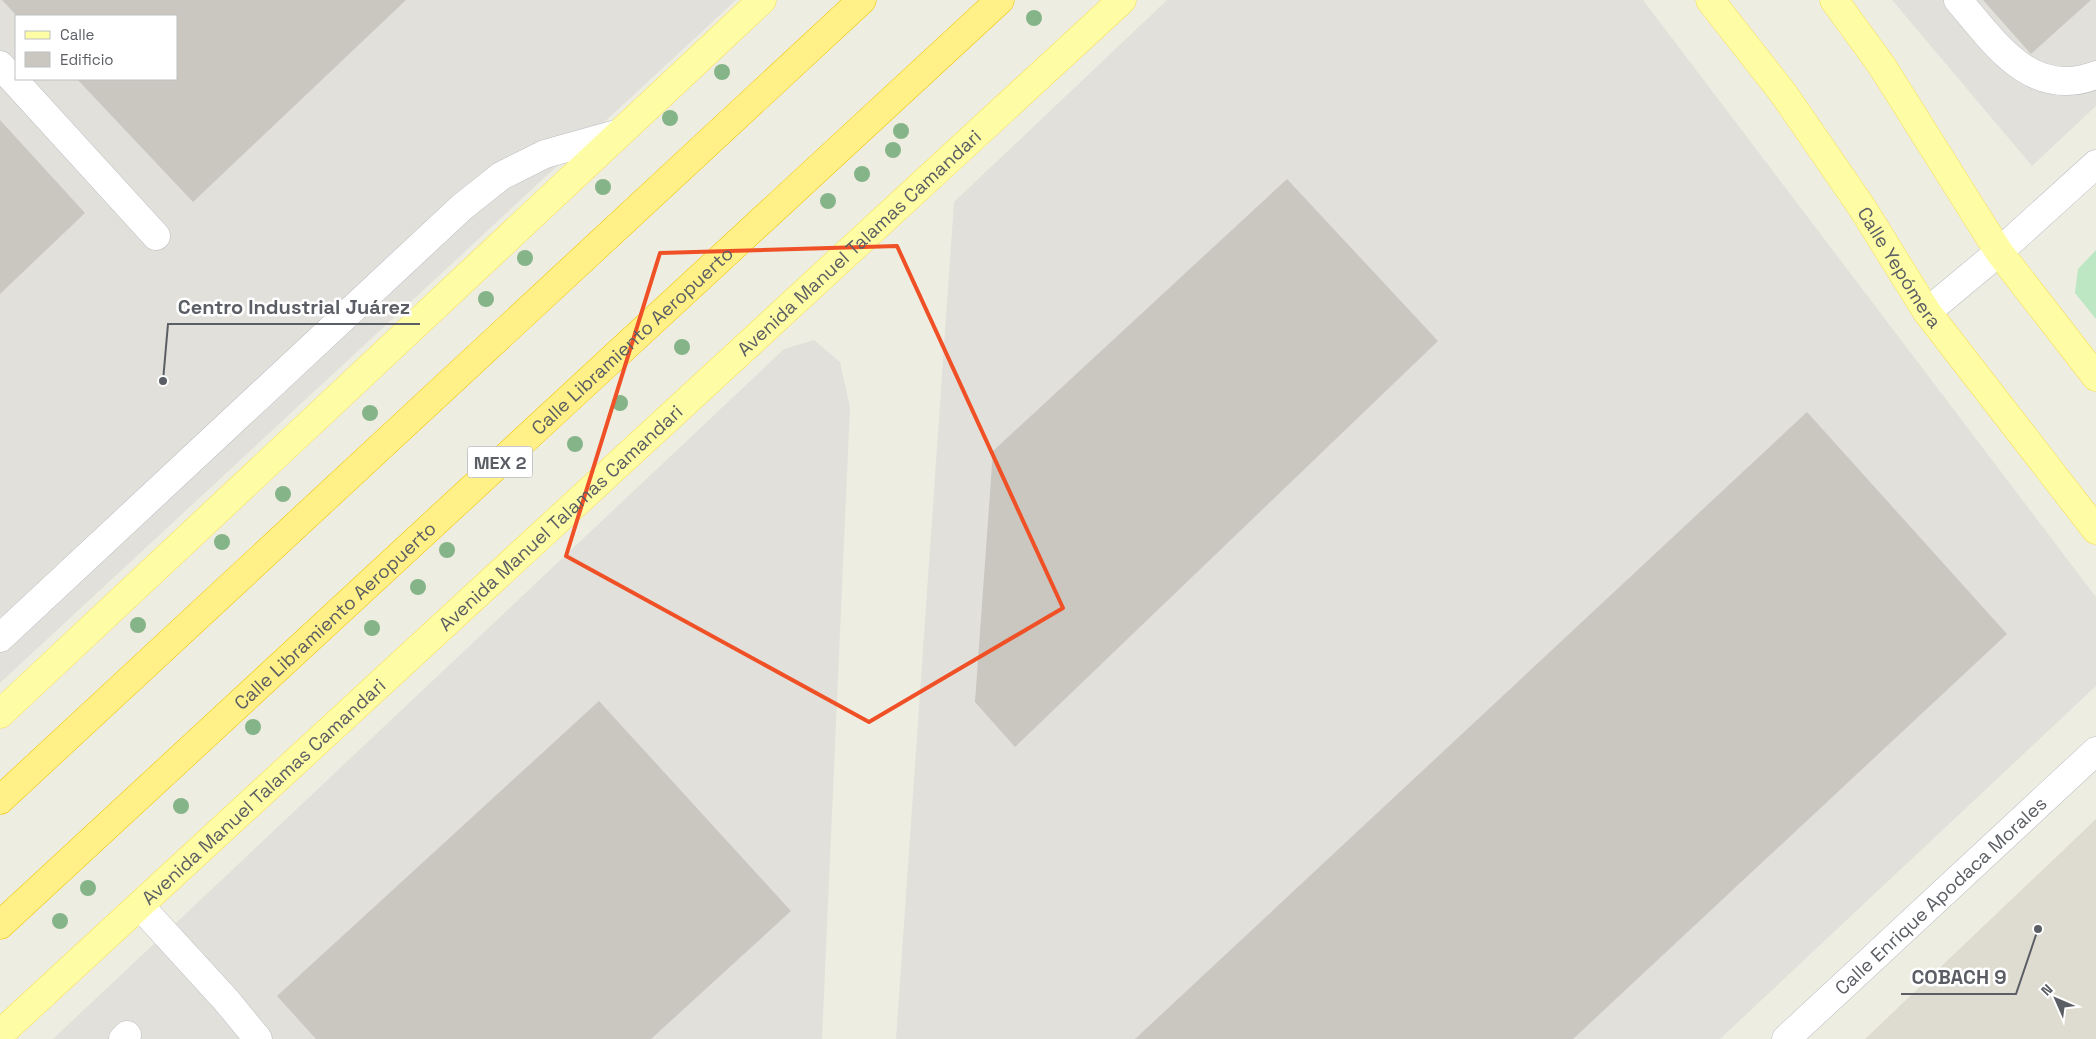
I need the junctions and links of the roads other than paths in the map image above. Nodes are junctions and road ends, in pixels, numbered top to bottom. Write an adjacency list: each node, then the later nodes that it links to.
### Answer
1 (762, 0): 10 (main road)
2 (862, 0): 20 (highway)
3 (1000, 0): 24 (highway, Calle Libramiento Aeropuerto / MEX 2)
4 (1122, 0): 23 (main road, Avenida Manuel Talamas Camandari)
5 (1710, 0): 14 (main road, Calle Yepómera)
6 (1834, 0): 13 (main road)
7 (1958, 0): 9 (street)
8 (0, 64): 12 (street)
9 (2096, 75)
10 (620, 133): 17 (street); 18 (main road)
11 (2096, 164): 13 (street)
12 (156, 236)
13 (1999, 252): 14 (street); 15 (main road)
14 (1927, 312): 16 (main road, Calle Yepómera)
15 (2096, 377)
16 (2096, 530)
17 (0, 638)
18 (0, 714)
19 (2096, 751): 27 (street, Calle Enrique Apodaca Morales)
20 (37, 766): 21 (highway); 22 (highway)
21 (0, 794)
22 (0, 800)
23 (140, 906): 25 (main road, Avenida Manuel Talamas Camandari); 26 (street)
24 (0, 924)
25 (0, 1034)
26 (258, 1039)
27 (1786, 1039)

